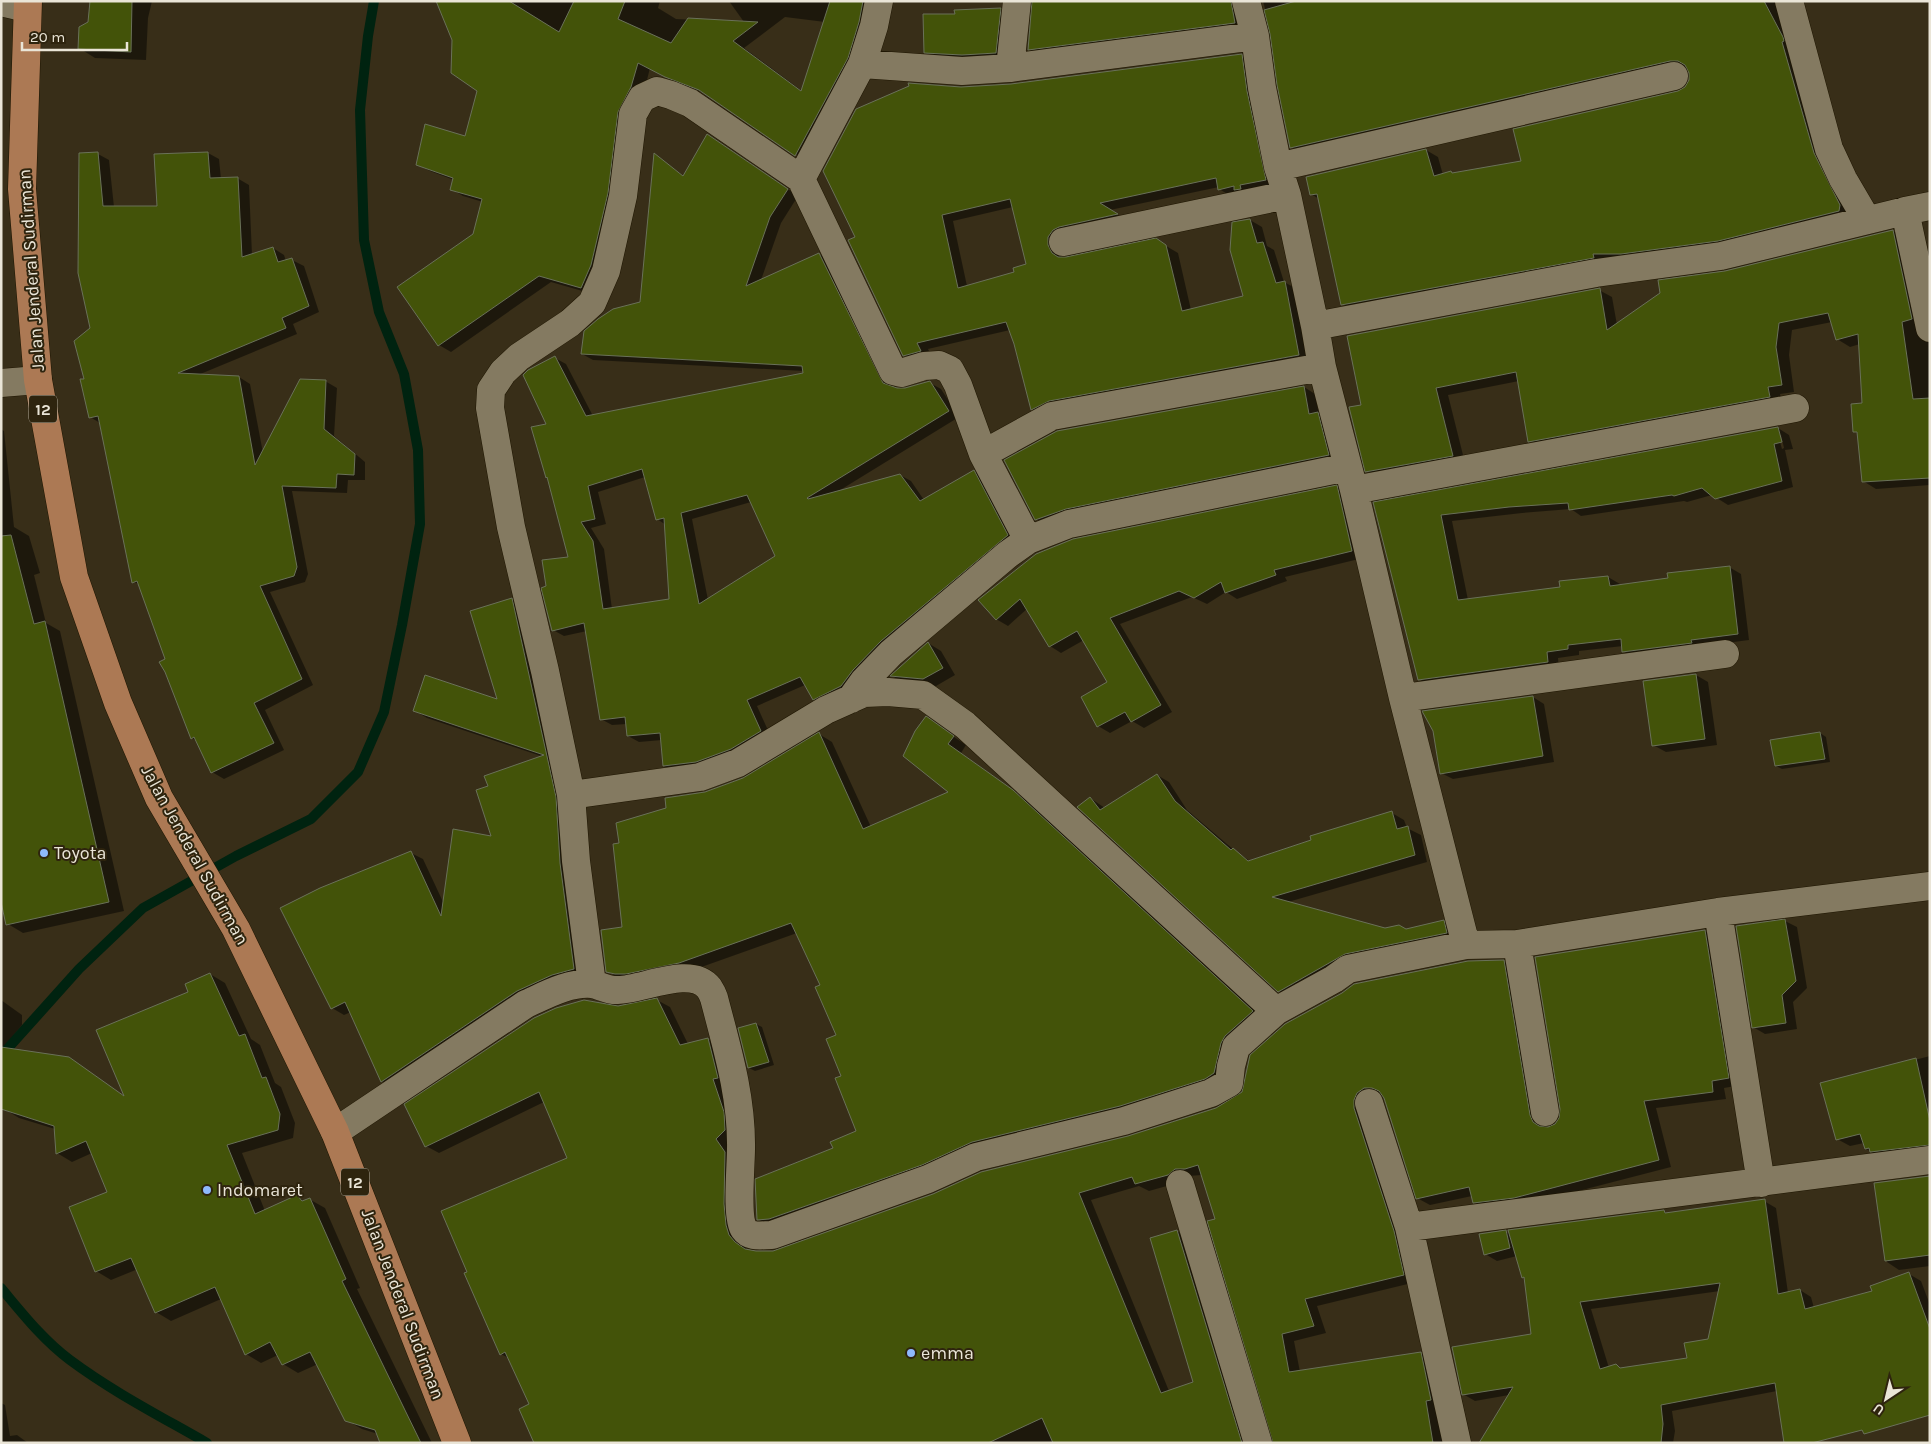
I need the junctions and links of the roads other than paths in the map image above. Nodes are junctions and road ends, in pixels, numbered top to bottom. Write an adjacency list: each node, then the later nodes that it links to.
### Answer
1 (879, 1): 8 (street)
2 (1017, 1): 9 (street)
3 (1246, 1): 7 (street)
4 (1789, 1): 15 (street)
5 (1, 2): 6 (street)
6 (28, 5): 20 (highway, Jalan Jenderal Sudirman / 12)
7 (1254, 36): 9 (street); 11 (street)
8 (862, 64): 9 (street); 12 (street)
9 (1010, 68)
10 (1674, 76): 11 (street)
11 (1278, 167): 13 (street)
12 (801, 178): 23 (street); 29 (street)
13 (1287, 195): 16 (street); 17 (street)
14 (1917, 208): 15 (street); 18 (street)
15 (1867, 220): 17 (street)
16 (1063, 242)
17 (1315, 326): 19 (street)
18 (1930, 328)
19 (1322, 367): 23 (street); 24 (street)
20 (38, 380): 21 (street); 38 (highway, Jalan Jenderal Sudirman / 12)
21 (1, 384)
22 (1795, 408): 24 (street)
23 (984, 454): 25 (street)
24 (1351, 478): 25 (street); 27 (street)
25 (1028, 540): 28 (street)
26 (1724, 654): 27 (street)
27 (1403, 698): 33 (street)
28 (851, 699): 29 (street); 35 (street)
29 (571, 795): 34 (street)
30 (1930, 886): 31 (street)
31 (1718, 912): 32 (street); 40 (street)
32 (1517, 944): 33 (street); 37 (street)
33 (1466, 946): 35 (street)
34 (592, 984): 35 (street); 38 (street)
35 (1276, 1011)
36 (1369, 1103): 42 (street)
37 (1545, 1112)
38 (336, 1132): 43 (highway, Jalan Jenderal Sudirman / 12)
39 (1930, 1160): 40 (street)
40 (1761, 1182): 42 (street)
41 (1180, 1184): 44 (street)
42 (1409, 1227): 45 (street)
43 (457, 1443)
44 (1258, 1443)
45 (1457, 1443)

